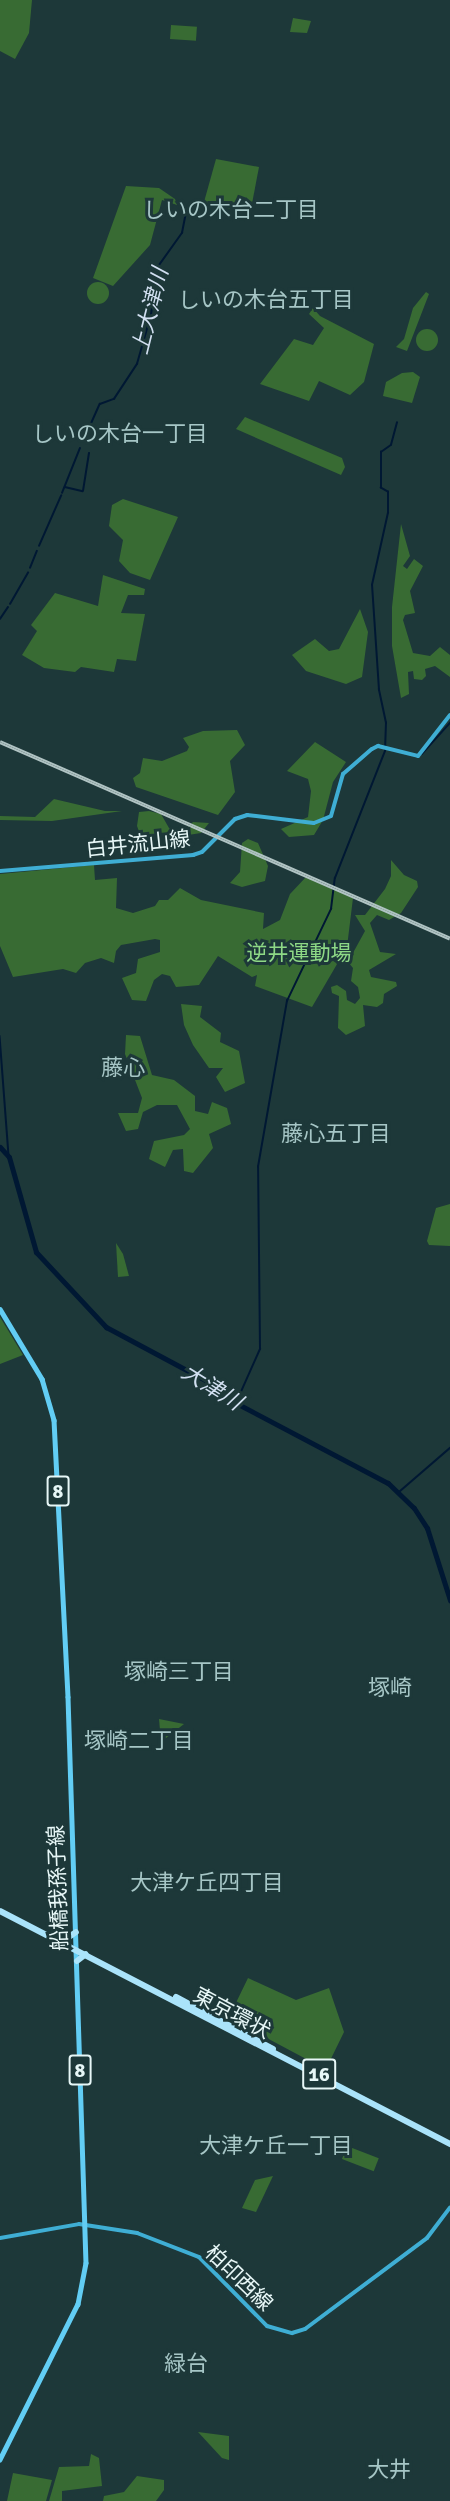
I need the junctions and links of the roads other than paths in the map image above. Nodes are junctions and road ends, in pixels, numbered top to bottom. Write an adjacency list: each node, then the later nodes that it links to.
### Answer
1 (450, 715): 2 (main road, 白井流山線)
2 (0, 872)
3 (0, 1309): 5 (main road, 船橋我孫子線 / 8)
4 (0, 1909): 6 (highway, 東京環状 / 16); 7 (highway, 東京環状 / 16)
5 (76, 1932): 6 (highway); 7 (main road, 船橋我孫子線 / 8)
6 (66, 1940): 7 (highway, 東京環状 / 16)
7 (76, 1946): 8 (highway, 東京環状 / 16); 9 (main road, 船橋我孫子線 / 8); 10 (highway, 東京環状 / 16)
8 (87, 1954): 9 (highway); 10 (highway, 東京環状 / 16)
9 (77, 1961): 13 (main road, 船橋我孫子線 / 8)
10 (417, 2125): 11 (highway, 東京環状 / 16)
11 (450, 2141)
12 (450, 2208): 13 (main road, 柏印西線)
13 (84, 2224): 14 (main road, 柏印西線); 15 (main road, 船橋我孫子線 / 8)
14 (0, 2238)
15 (0, 2460)

